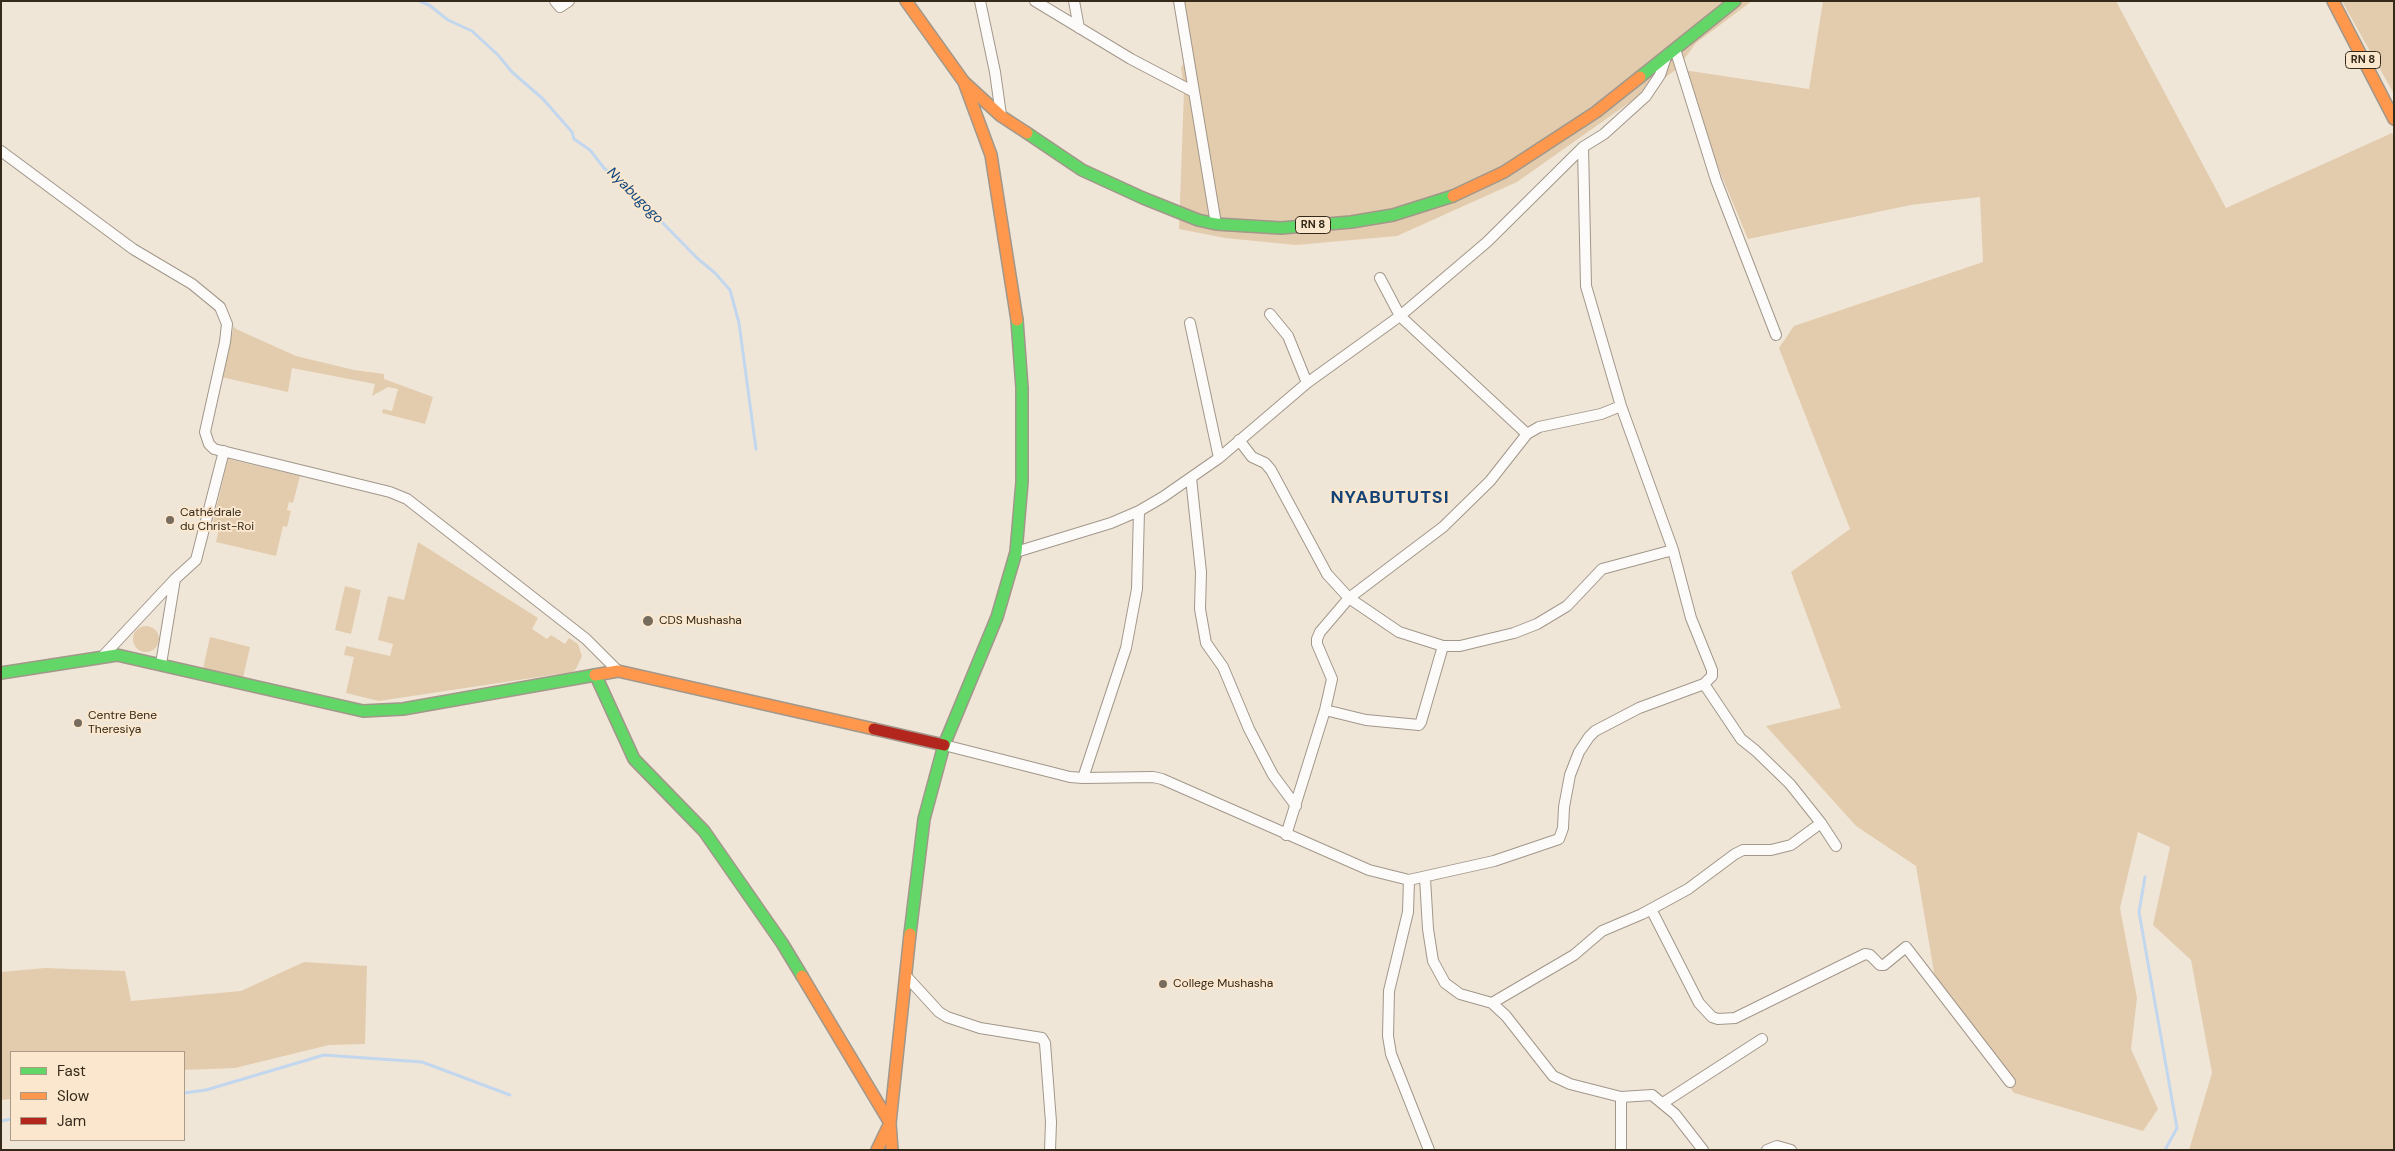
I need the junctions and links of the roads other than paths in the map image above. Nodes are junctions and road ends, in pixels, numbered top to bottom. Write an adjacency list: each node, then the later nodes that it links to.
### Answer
1 (555, 1): 2 (street)
2 (569, 1)
3 (906, 1): 12 (street, RN 8)
4 (1035, 1): 10 (street)
5 (1074, 1): 10 (street)
6 (1179, 1): 13 (street)
7 (1735, 1): 11 (street, RN 8)
8 (2333, 1): 15 (street, RN 8)
9 (984, 4): 14 (street)
10 (1079, 28): 13 (street)
11 (1671, 52): 16 (street); 18 (street, RN 8); 23 (street)
12 (964, 82): 14 (street, RN 8); 33 (street)
13 (1194, 92): 18 (street)
14 (1001, 116): 18 (street, RN 8)
15 (2394, 119)
16 (1583, 147): 21 (street); 25 (street)
17 (1, 151): 28 (street)
18 (1216, 224)
19 (1380, 278): 21 (street)
20 (1270, 314): 24 (street)
21 (1400, 316): 24 (street); 26 (street)
22 (1190, 323): 29 (street)
23 (1776, 335)
24 (1307, 383): 27 (street)
25 (1621, 406): 26 (street); 32 (street)
26 (1527, 434): 35 (street)
27 (1239, 440): 29 (street); 35 (street)
28 (224, 451): 34 (street); 39 (street)
29 (1219, 458): 30 (street)
30 (1191, 478): 31 (street); 46 (street)
31 (1139, 511): 33 (street); 45 (street)
32 (1673, 550): 36 (street); 42 (street)
33 (1016, 552): 44 (street)
34 (175, 579): 37 (street); 38 (street)
35 (1349, 598): 36 (street); 43 (street)
36 (1443, 646): 43 (street)
37 (103, 656): 38 (street); 40 (street)
38 (161, 664): 41 (street)
39 (618, 671): 41 (street); 44 (street)
40 (1, 673)
41 (596, 676): 59 (street)
42 (1704, 684): 47 (street); 50 (street)
43 (1325, 710): 46 (street)
44 (944, 745): 45 (street); 53 (street)
45 (1083, 778): 48 (street)
46 (1296, 806): 48 (street)
47 (1821, 823): 49 (street); 52 (street)
48 (1286, 835): 51 (street)
49 (1836, 846)
50 (1425, 878): 51 (street); 54 (street)
51 (1409, 880): 63 (street)
52 (1651, 909): 54 (street); 56 (street)
53 (906, 976): 59 (street); 62 (street)
54 (1492, 1003): 57 (street)
55 (1762, 1039): 58 (street)
56 (2010, 1082)
57 (1621, 1097): 58 (street); 64 (street)
58 (1664, 1103): 65 (street)
59 (890, 1123): 60 (street); 61 (street)
60 (877, 1150)
61 (892, 1150)
62 (1050, 1150)
63 (1429, 1150)
64 (1621, 1150)
65 (1703, 1150)
66 (1768, 1150): 67 (street)
67 (1791, 1150)

